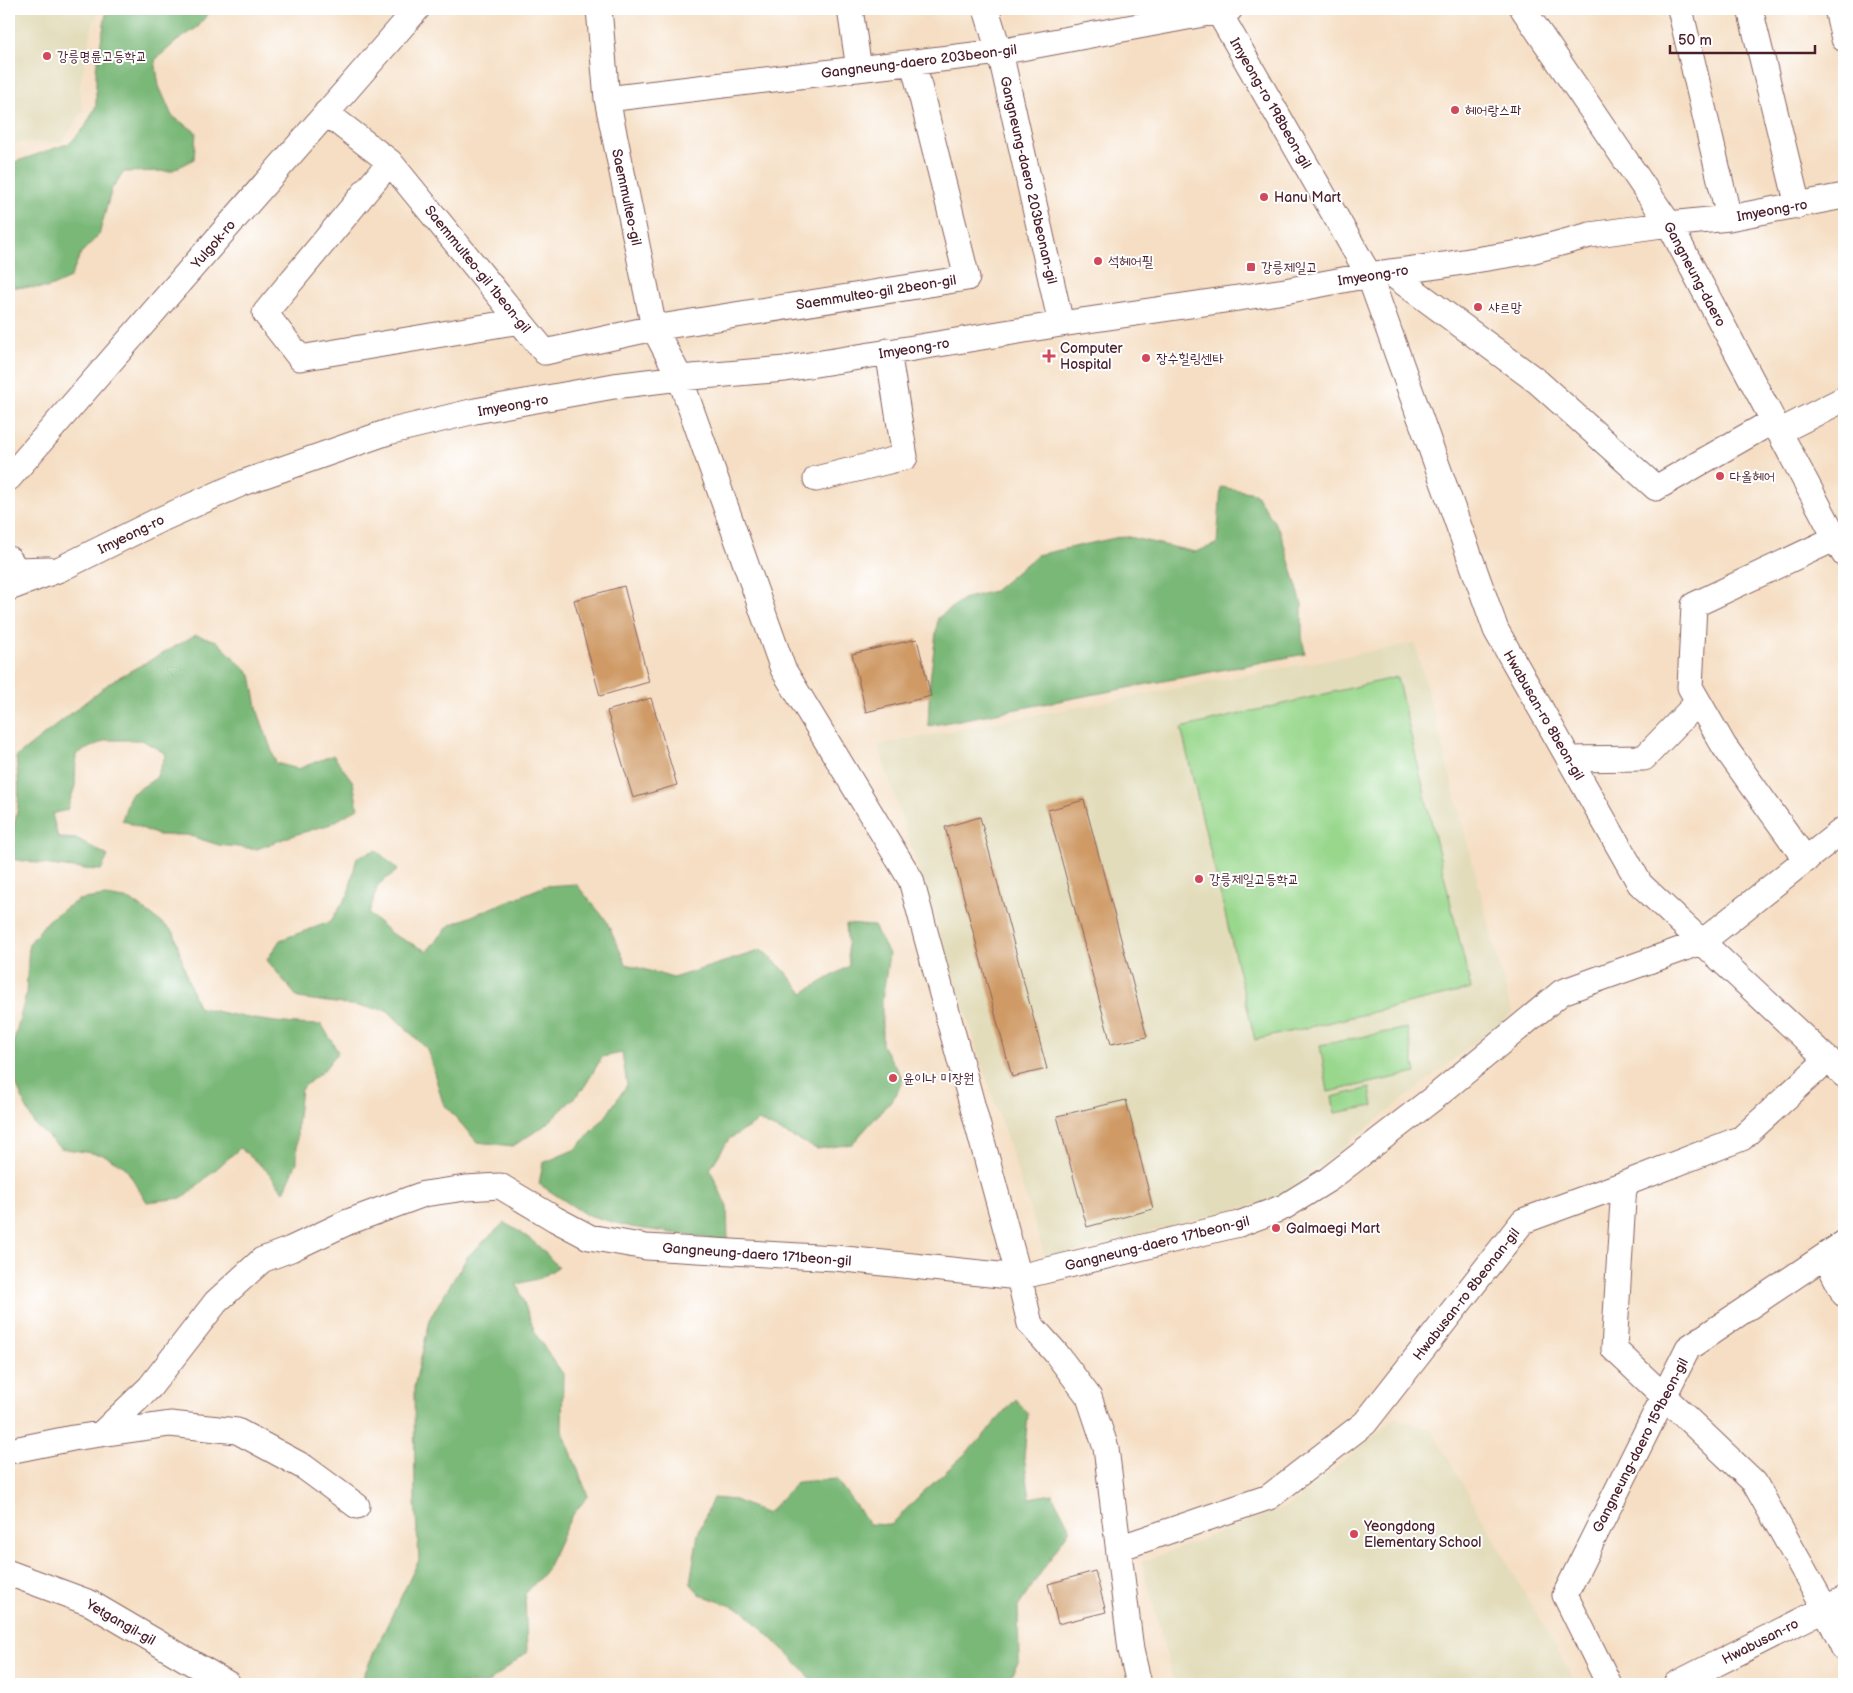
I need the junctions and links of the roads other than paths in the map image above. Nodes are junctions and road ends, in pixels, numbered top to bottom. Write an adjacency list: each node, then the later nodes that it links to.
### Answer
1 (417, 9): 15 (street, Yulgok-ro)
2 (599, 9): 14 (street, Saemmulteo-gil)
3 (850, 9): 13 (street)
4 (986, 9): 11 (street, Gangneung-daero 203beonan-gil)
5 (1222, 9): 11 (street, Gangneung-daero 203beon-gil); 21 (street, Imyeong-ro 198beon-gil)
6 (1523, 9): 20 (street, Gangneung-daero)
7 (1680, 9): 19 (street)
8 (1750, 9): 18 (street)
9 (1837, 9): 10 (street)
10 (1844, 39)
11 (999, 52): 12 (street, Gangneung-daero 203beon-gil); 23 (street, Gangneung-daero 203beonan-gil)
12 (913, 62): 13 (street, Gangneung-daero 203beon-gil); 24 (street, Saemmulteo-gil 2beon-gil)
13 (859, 69): 14 (street, Gangneung-daero 203beon-gil)
14 (607, 99): 24 (street, Saemmulteo-gil)
15 (326, 113): 16 (street, Saemmulteo-gil 1beon-gil); 29 (street, Yulgok-ro)
16 (390, 162): 22 (street, Saemmulteo-gil 1beon-gil); 22 (street)
17 (1844, 196): 18 (street, Imyeong-ro)
18 (1798, 206): 19 (street, Imyeong-ro)
19 (1729, 218): 20 (street, Imyeong-ro)
20 (1669, 224): 21 (street, Imyeong-ro); 28 (street, Gangneung-daero)
21 (1379, 273): 23 (street, Imyeong-ro); 28 (street); 36 (street, Hwabusan-ro 8beon-gil)
22 (520, 321): 24 (street, Saemmulteo-gil 1beon-gil)
23 (1061, 324): 25 (street, Imyeong-ro)
24 (654, 328): 26 (street, Saemmulteo-gil)
25 (888, 351): 26 (street, Imyeong-ro); 30 (street)
26 (680, 378): 33 (street, Imyeong-ro); 43 (street, Saemmulteo-gil)
27 (1844, 399): 28 (street)
28 (1776, 426): 31 (street, Gangneung-daero)
29 (9, 478)
30 (816, 478)
31 (1840, 546): 35 (street)
32 (9, 558): 33 (street)
33 (60, 569): 34 (street, Imyeong-ro)
34 (9, 588)
35 (1698, 702): 36 (street); 38 (street)
36 (1569, 759): 39 (street, Hwabusan-ro 8beon-gil)
37 (1841, 837): 38 (street, Gangneung-daero 171beon-gil)
38 (1806, 860): 39 (street, Gangneung-daero 171beon-gil)
39 (1702, 942): 40 (street, Hwabusan-ro 8beon-gil); 43 (street, Gangneung-daero 171beon-gil)
40 (1836, 1067): 41 (street, Hwabusan-ro 8beonan-gil)
41 (1624, 1184): 45 (street); 49 (street, Hwabusan-ro 8beonan-gil)
42 (1834, 1249): 44 (street); 45 (street, Gangneung-daero 159beon-gil)
43 (1019, 1277): 46 (street, Gangneung-daero 171beon-gil); 49 (street, Saemmulteo-gil)
44 (1844, 1294)
45 (1664, 1397): 51 (street); 55 (street, Gangneung-daero 159beon-gil)
46 (101, 1434): 47 (street); 48 (street)
47 (9, 1451)
48 (357, 1506)
49 (1119, 1548): 54 (street, Saemmulteo-gil)
50 (9, 1573): 53 (street, Yetgangil-gil)
51 (1835, 1604): 52 (street); 56 (street, Hwabusan-ro)
52 (1844, 1649)
53 (228, 1684)
54 (1139, 1684)
55 (1609, 1684)
56 (1676, 1684)

